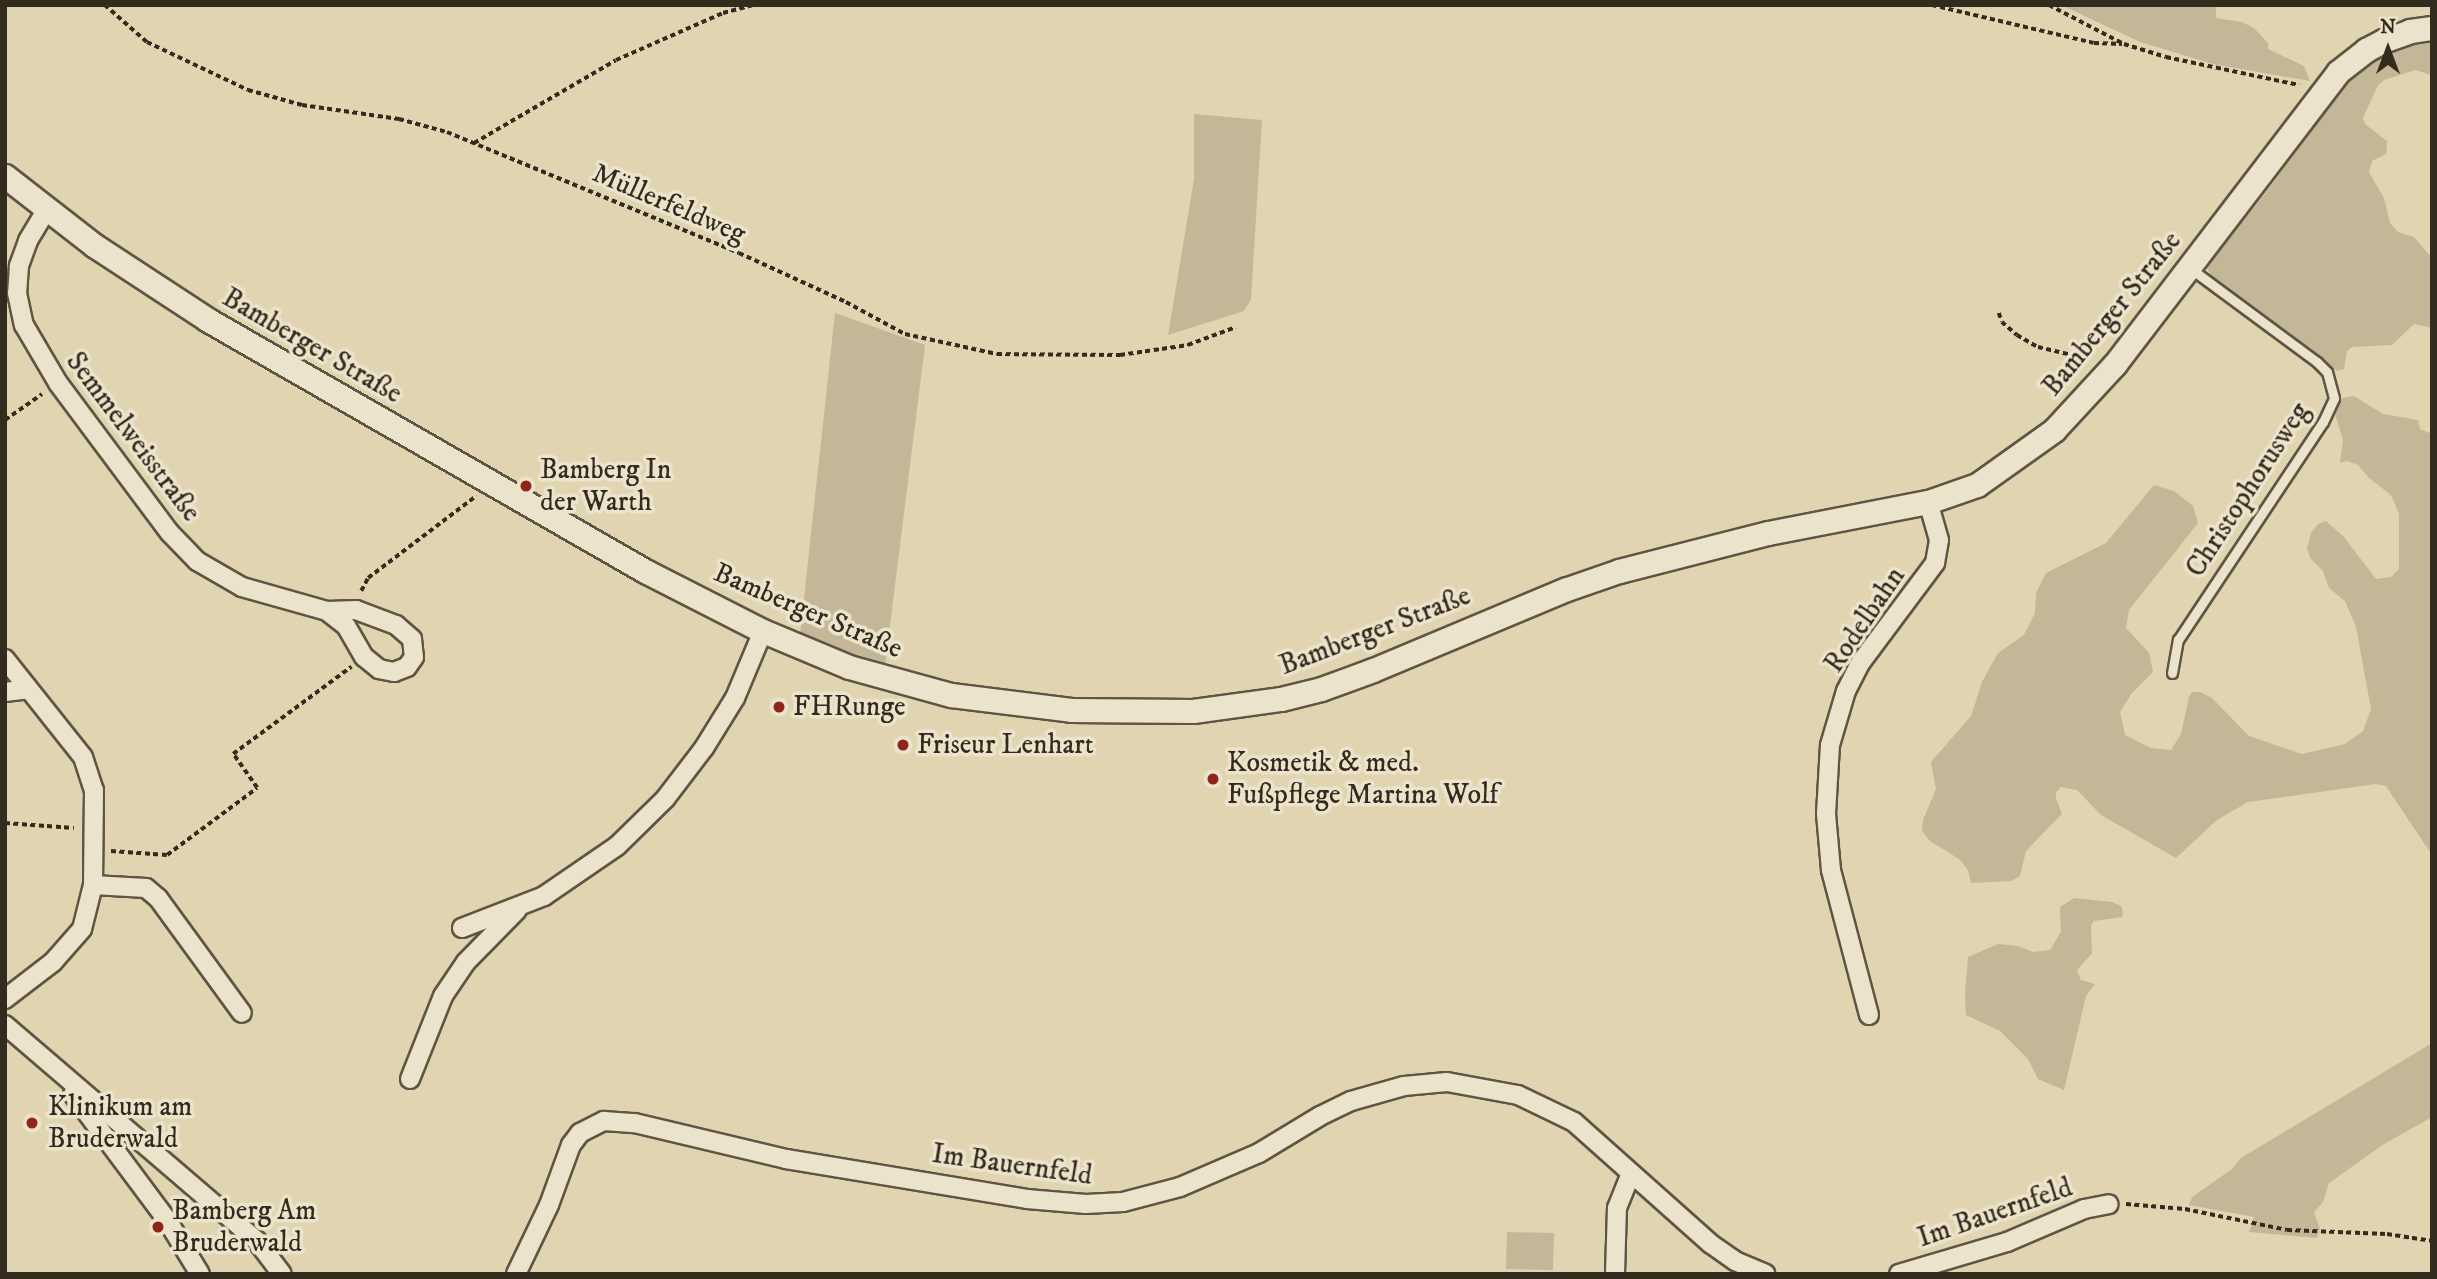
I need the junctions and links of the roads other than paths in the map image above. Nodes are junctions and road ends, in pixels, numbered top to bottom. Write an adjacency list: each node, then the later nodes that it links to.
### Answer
1 (2432, 28): 4 (street, Bamberger Straße)
2 (5, 176): 3 (street, Bamberger Straße)
3 (47, 209): 6 (street, Semmelweisstraße); 7 (street, Bamberger Straße)
4 (2190, 268): 5 (street, Bamberger Straße); 9 (lane, Christophorusweg)
5 (1928, 502): 7 (street, Bamberger Straße); 17 (street, Rodelbahn)
6 (327, 611): 6 (street, Semmelweisstraße)
7 (763, 631): 13 (street)
8 (5, 659): 10 (street)
9 (2172, 673)
10 (28, 689): 11 (street); 12 (street)
11 (5, 692)
12 (93, 884): 15 (street); 16 (street)
13 (524, 903): 14 (street); 20 (street)
14 (462, 928)
15 (5, 999)
16 (242, 1013)
17 (1869, 1016)
18 (5, 1025): 19 (street)
19 (59, 1074): 23 (street); 24 (street)
20 (410, 1079)
21 (1631, 1174): 25 (street, Im Bauernfeld); 26 (street); 27 (street, Im Bauernfeld)
22 (2109, 1204): 28 (street, Im Bauernfeld)
23 (200, 1274)
24 (282, 1274)
25 (516, 1274)
26 (1615, 1274)
27 (1765, 1274)
28 (1899, 1274)

